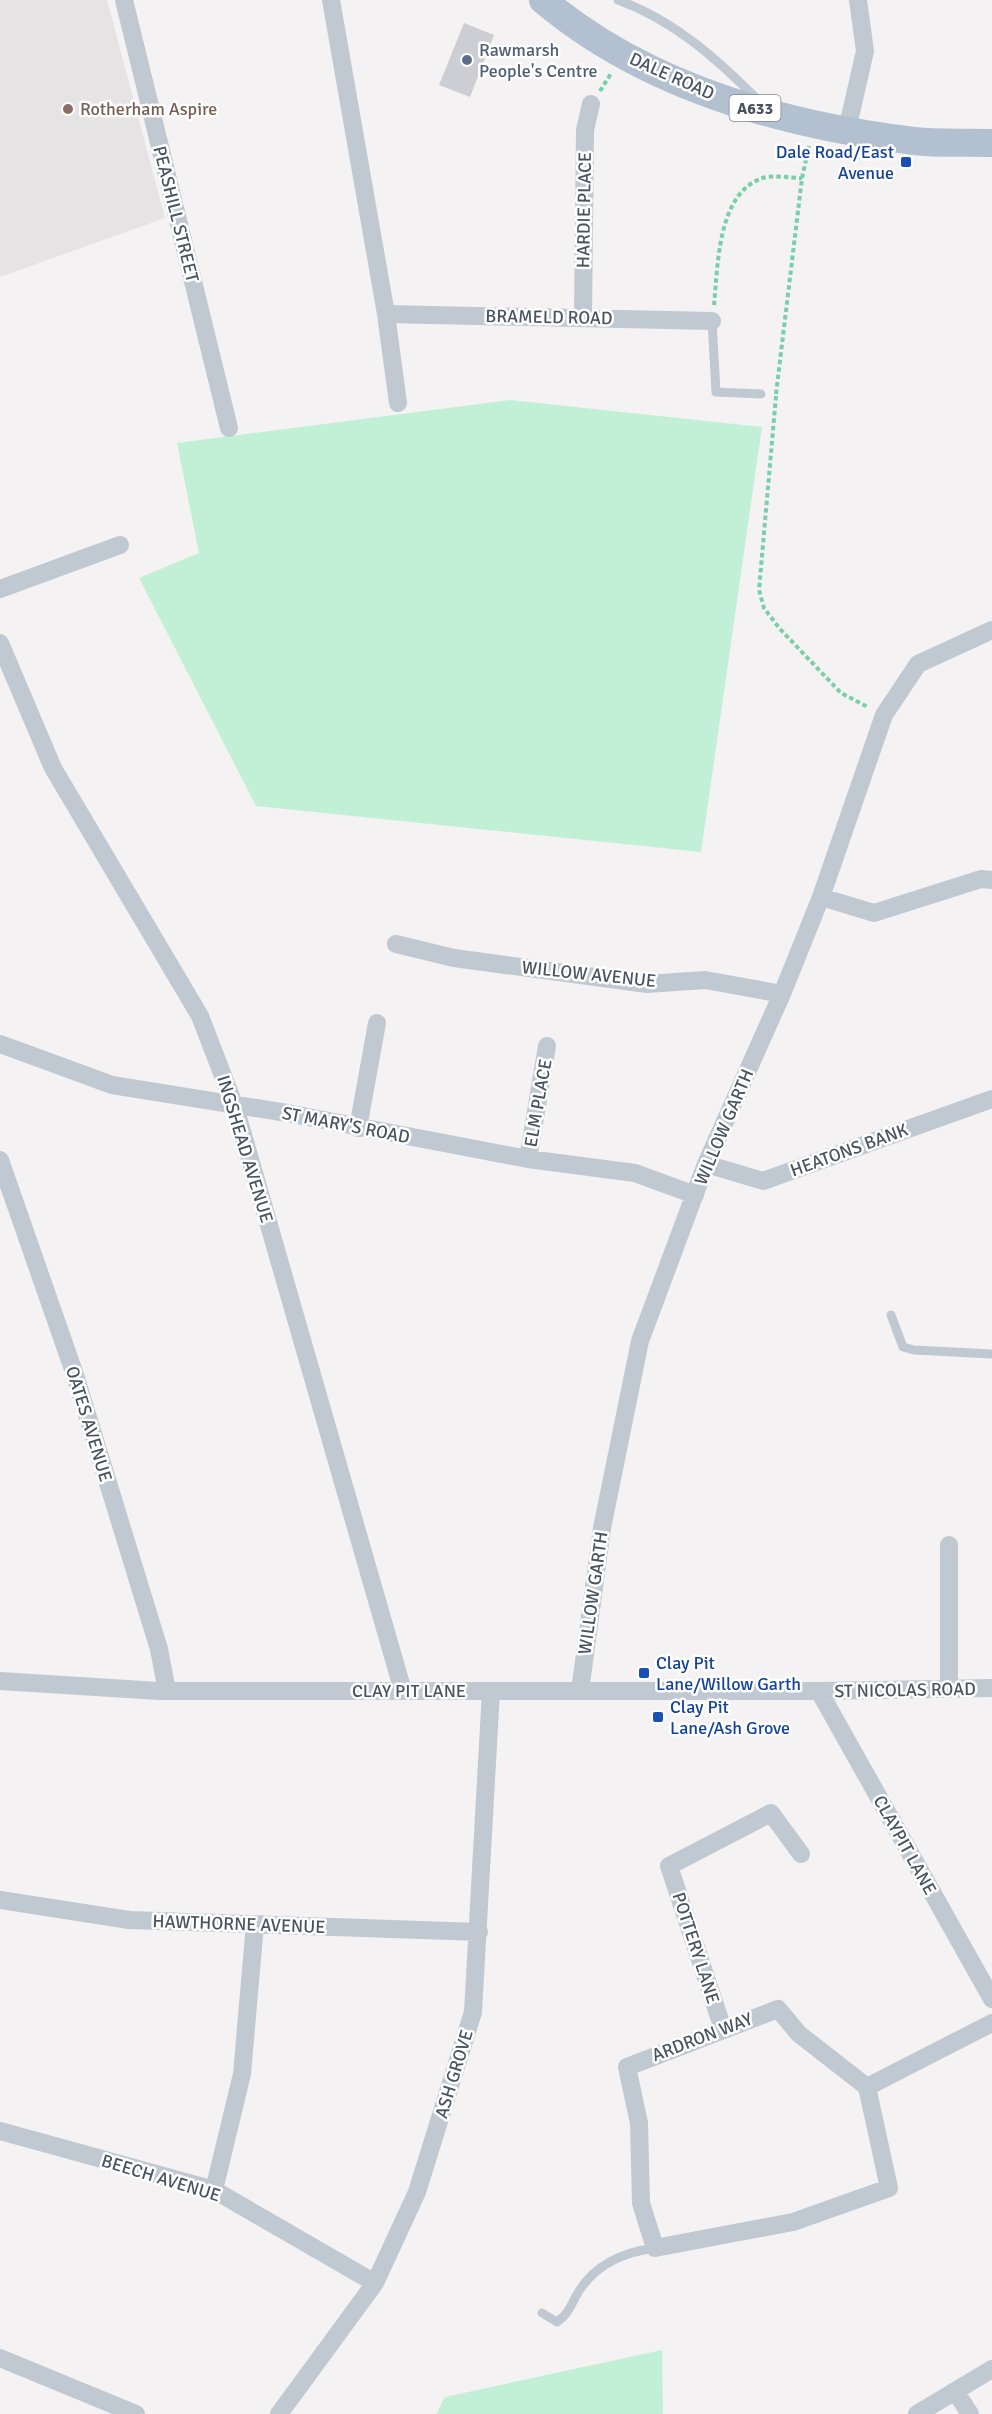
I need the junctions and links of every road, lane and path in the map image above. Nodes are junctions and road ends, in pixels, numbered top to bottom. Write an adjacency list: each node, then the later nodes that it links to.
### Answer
1 (124, 0): 19 (street, PEASHILL STREET)
2 (331, 0): 13 (street)
3 (543, 0): 6 (main road, DALE ROAD / A633)
4 (618, 0): 8 (lane)
5 (858, 0): 10 (street)
6 (624, 55): 7 (path); 8 (main road, DALE ROAD / A633)
7 (591, 104): 14 (street, HARDIE PLACE)
8 (771, 113): 9 (main road, DALE ROAD / A633)
9 (813, 123): 10 (main road, DALE ROAD / A633); 12 (path)
10 (847, 130): 11 (main road, DALE ROAD / A633)
11 (992, 143)
12 (802, 178): 15 (path); 17 (path)
13 (386, 314): 14 (street, BRAMELD ROAD); 18 (street)
14 (583, 317): 15 (street, BRAMELD ROAD)
15 (712, 321): 16 (lane)
16 (761, 394): 17 (path)
17 (776, 395): 24 (path)
18 (398, 403)
19 (228, 428)
20 (120, 544): 21 (street)
21 (0, 589)
22 (992, 630): 24 (street, WILLOW GARTH)
23 (0, 643): 33 (street, INGSHEAD AVENUE)
24 (884, 715): 26 (street, WILLOW GARTH)
25 (992, 880): 26 (street)
26 (821, 897): 28 (street, WILLOW GARTH)
27 (396, 944): 28 (street, WILLOW AVENUE)
28 (782, 994): 37 (street, WILLOW GARTH)
29 (377, 1023): 34 (street)
30 (0, 1044): 33 (street, ST MARY'S ROAD)
31 (547, 1046): 35 (street, ELM PLACE)
32 (992, 1099): 37 (street, HEATONS BANK)
33 (235, 1107): 34 (street, ST MARY'S ROAD); 46 (street, INGSHEAD AVENUE)
34 (358, 1128): 35 (street, ST MARY'S ROAD)
35 (528, 1159): 38 (street, ST MARY'S ROAD)
36 (0, 1160): 45 (street, OATES AVENUE)
37 (706, 1164): 38 (street, WILLOW GARTH)
38 (695, 1195): 48 (street, WILLOW GARTH)
39 (891, 1316): 40 (lane)
40 (992, 1354)
41 (949, 1545): 44 (street)
42 (0, 1682): 45 (street, CLAY PIT LANE)
43 (992, 1688): 44 (street, ST NICOLAS ROAD)
44 (950, 1689): 49 (street, ST NICOLAS ROAD)
45 (167, 1691): 46 (street, CLAY PIT LANE)
46 (403, 1691): 47 (street, CLAY PIT LANE)
47 (491, 1691): 48 (street, CLAY PIT LANE); 53 (street, ASH GROVE)
48 (580, 1691): 49 (street, CLAY PIT LANE)
49 (819, 1691): 54 (street, CLAYPIT LANE)
50 (801, 1854): 56 (street, POTTERY LANE)
51 (0, 1900): 52 (street, HAWTHORNE AVENUE)
52 (255, 1924): 53 (street, HAWTHORNE AVENUE); 59 (street)
53 (479, 1932): 61 (street, ASH GROVE)
54 (992, 1999)
55 (992, 2023): 57 (street)
56 (723, 2029): 57 (street, ARDRON WAY); 60 (street, ARDRON WAY)
57 (867, 2087): 60 (street)
58 (0, 2131): 59 (street, BEECH AVENUE)
59 (214, 2190): 61 (street, BEECH AVENUE)
60 (655, 2248): 62 (lane)
61 (375, 2283): 67 (street, ASH GROVE)
62 (542, 2313)
63 (0, 2358): 66 (street)
64 (992, 2369): 65 (street)
65 (955, 2391): 68 (street); 69 (street)
66 (136, 2414)
67 (279, 2414)
68 (917, 2414)
69 (970, 2414)

